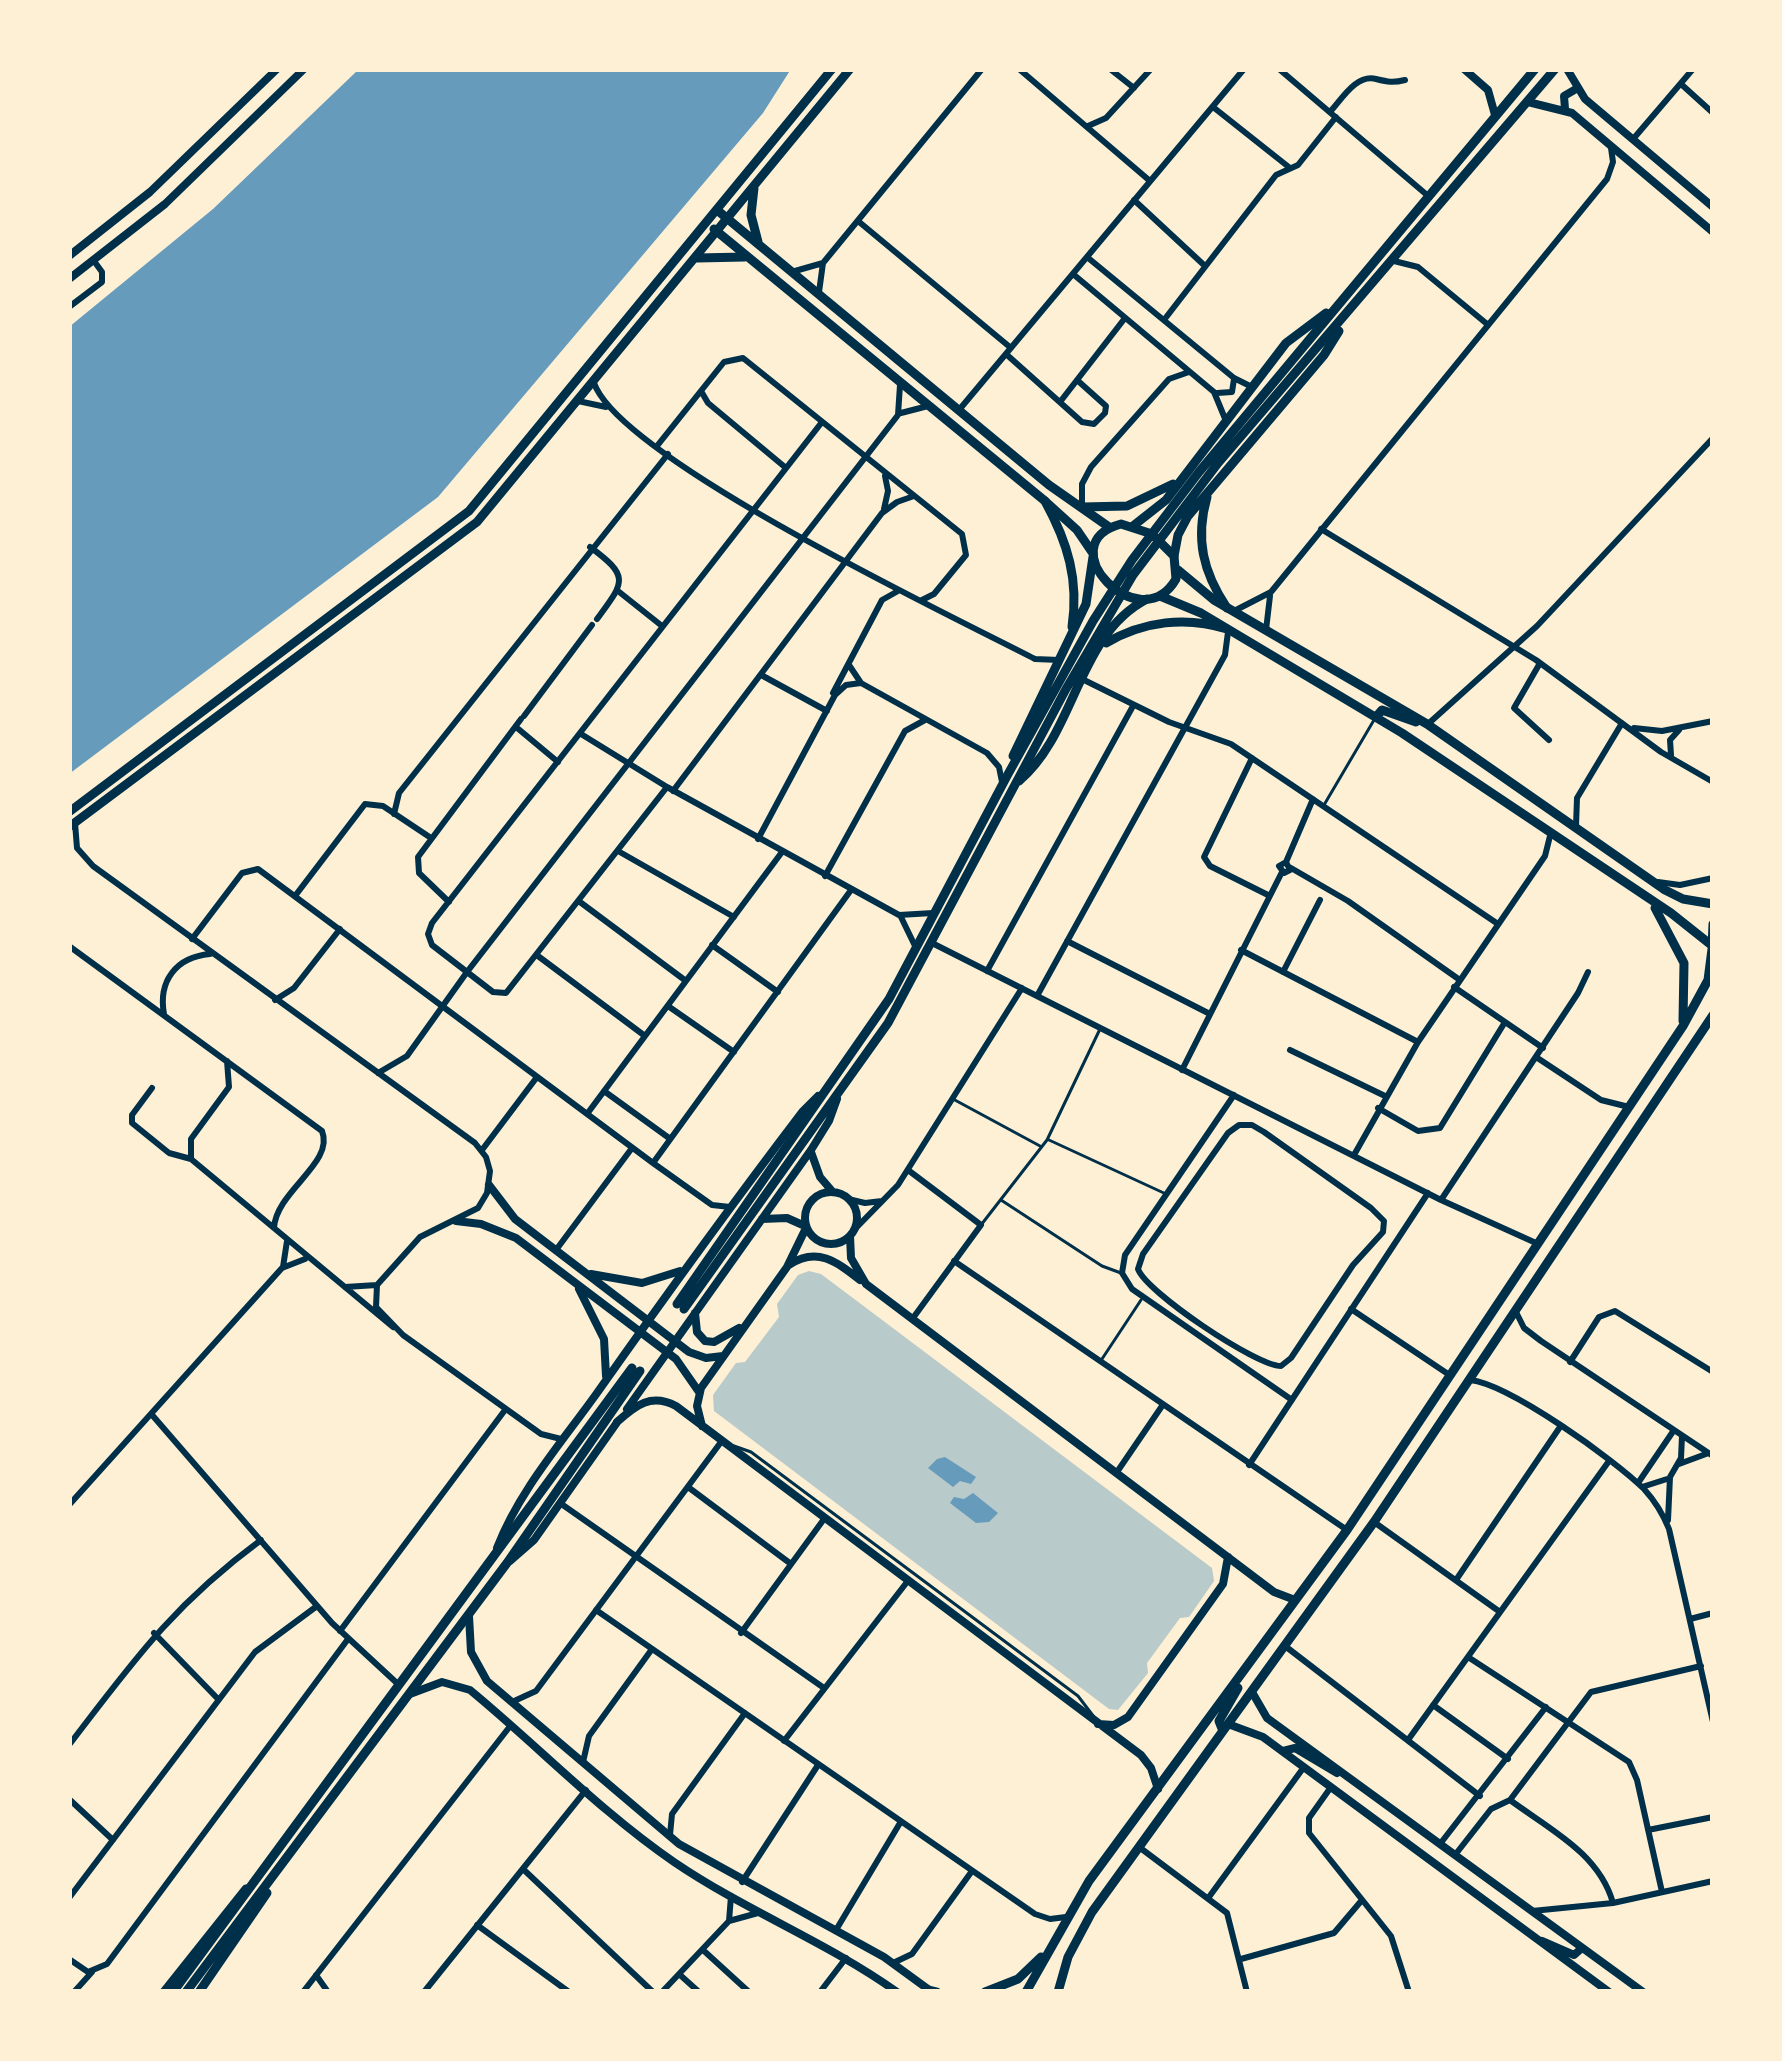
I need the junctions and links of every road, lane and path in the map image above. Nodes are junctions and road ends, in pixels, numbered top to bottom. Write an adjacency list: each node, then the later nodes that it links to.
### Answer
1 (277, 69): 44 (street)
2 (304, 69): 47 (street)
3 (832, 69): 37 (main road)
4 (850, 69): 33 (main road)
5 (982, 69): 39 (street)
6 (1018, 69): 27 (street)
7 (1110, 69): 18 (street)
8 (1151, 69): 18 (street)
9 (1244, 69): 21 (street)
10 (1279, 69): 24 (street)
11 (1465, 69): 25 (street)
12 (1535, 69): 25 (main road)
13 (1555, 69): 20 (main road)
14 (1567, 69): 19 (street)
15 (1693, 69): 17 (street)
16 (1406, 80): 24 (street)
17 (1681, 83): 23 (street); 28 (street)
18 (1134, 88): 26 (street)
19 (1576, 89): 22 (street); 28 (street)
20 (1528, 101): 22 (street); 49 (main road)
21 (1212, 107): 31 (street); 32 (street)
22 (1565, 109): 30 (street)
23 (1713, 113)
24 (1333, 115): 31 (street); 34 (street)
25 (1495, 116): 34 (main road)
26 (1106, 118): 27 (street); 29 (street)
27 (1086, 126): 29 (street)
28 (1634, 138): 36 (street)
29 (1102, 140): 32 (street)
30 (1610, 144): 42 (street); 61 (street)
31 (1290, 168): 51 (street)
32 (1150, 181): 35 (street)
33 (754, 186): 38 (main road); 43 (main road)
34 (1426, 195): 57 (main road)
35 (1134, 200): 45 (street); 51 (street)
36 (1713, 207)
37 (717, 210): 38 (main road); 40 (main road)
38 (728, 218): 41 (main road); 43 (main road)
39 (858, 221): 50 (street); 63 (street)
40 (706, 224): 41 (main road); 154 (main road)
41 (718, 231): 46 (main road); 48 (main road)
42 (1713, 232)
43 (758, 242): 52 (main road)
44 (69, 256)
45 (1087, 257): 53 (street); 59 (street)
46 (696, 258): 48 (main road); 67 (main road)
47 (94, 261): 54 (street); 56 (street)
48 (756, 261): 62 (main road)
49 (1394, 261): 60 (main road); 61 (street)
50 (823, 263): 52 (street); 55 (street)
51 (1205, 266): 59 (street)
52 (794, 271): 55 (main road)
53 (1072, 274): 58 (street); 63 (street)
54 (69, 280)
55 (819, 292): 64 (main road)
56 (69, 307)
57 (1331, 311): 70 (main road); 91 (main road)
58 (1125, 318): 65 (street); 68 (street)
59 (1164, 320): 66 (street)
60 (1343, 320): 88 (main road); 91 (main road)
61 (1487, 324): 97 (street)
62 (856, 345): 64 (main road); 69 (main road)
63 (1008, 351): 74 (street); 77 (street)
64 (905, 364): 77 (main road)
65 (1191, 372): 72 (street); 92 (street)
66 (1234, 378): 70 (street); 72 (street)
67 (593, 379): 73 (main road); 76 (street)
68 (1077, 380): 74 (street); 74 (street)
69 (899, 381): 75 (main road); 78 (street)
70 (1252, 387): 79 (main road)
71 (701, 391): 80 (street); 82 (street); 85 (street)
72 (1214, 392): 79 (street)
73 (575, 401): 76 (street); 154 (main road)
74 (1060, 402)
75 (929, 406): 78 (street); 90 (main road)
76 (609, 409): 82 (street)
77 (959, 410): 92 (main road)
78 (898, 415): 84 (street)
79 (1226, 421): 87 (main road)
80 (822, 422): 84 (street); 85 (street)
81 (1713, 438): 118 (street)
82 (657, 446): 83 (street)
83 (668, 454): 93 (street); 99 (street)
84 (865, 457): 86 (street); 98 (street)
85 (786, 468): 93 (street)
86 (883, 470): 89 (street); 94 (street)
87 (1187, 474): 92 (main road); 95 (main road)
88 (1211, 486): 101 (main road); 112 (main road)
89 (914, 496): 94 (street); 111 (street)
90 (1045, 501): 100 (main road); 116 (main road)
91 (1179, 505): 146 (main road)
92 (1082, 507): 96 (main road)
93 (754, 510): 98 (street); 113 (street)
94 (882, 512): 102 (street)
95 (1133, 526): 96 (main road); 101 (main road)
96 (1109, 527): 100 (main road)
97 (1322, 529): 107 (street); 118 (street)
98 (802, 536): 102 (street); 145 (street)
99 (590, 548): 106 (street); 153 (street)
100 (1093, 554): 110 (main road); 116 (main road)
101 (1174, 556): 103 (main road)
102 (846, 561): 104 (street); 122 (street)
103 (1178, 571): 109 (main road); 112 (main road)
104 (876, 578): 105 (street); 108 (street)
105 (901, 590): 108 (street); 111 (street)
106 (618, 591): 113 (street); 132 (street)
107 (1271, 592): 112 (street); 115 (street)
108 (885, 596): 121 (street)
109 (1160, 596): 110 (main road); 114 (main road)
110 (1147, 599): 117 (main road)
111 (922, 600): 119 (street)
112 (1230, 610): 115 (main road)
113 (663, 627): 139 (street)
114 (1227, 629): 117 (main road); 130 (main road); 136 (street)
115 (1266, 631): 134 (main road)
116 (1069, 639): 119 (main road)
117 (1101, 645): 123 (main road)
118 (1512, 648): 120 (street); 129 (street)
119 (1059, 660): 146 (main road)
120 (1540, 663): 135 (street); 141 (street)
121 (849, 665): 124 (street); 125 (street)
122 (763, 676): 128 (street); 148 (street)
123 (1082, 679): 126 (street); 146 (main road)
124 (861, 683): 125 (street); 127 (street)
125 (832, 702): 128 (street)
126 (1134, 705): 136 (street); 189 (street)
127 (902, 706): 131 (street); 138 (street)
128 (827, 711): 158 (street)
129 (1444, 713): 134 (street); 140 (street)
130 (1376, 717): 134 (main road); 151 (lane); 156 (main road)
131 (928, 720): 138 (street); 146 (street)
132 (520, 721): 143 (street); 157 (street)
133 (1713, 721): 137 (street)
134 (1427, 724): 140 (main road)
135 (1626, 725): 137 (street); 144 (street); 149 (street)
136 (1185, 728): 142 (street); 180 (street)
137 (1682, 728): 144 (street)
138 (905, 731): 162 (street)
139 (580, 733): 143 (street); 145 (street)
140 (1445, 736): 152 (main road)
141 (1550, 740)
142 (1252, 758): 150 (street); 166 (street)
143 (558, 762): 170 (street)
144 (1678, 762): 147 (street)
145 (628, 764): 148 (street); 190 (street)
146 (1008, 782): 173 (main road); 181 (main road)
147 (1713, 782)
148 (670, 789): 158 (street); 159 (street)
149 (1576, 798): 152 (street); 155 (street)
150 (1313, 800): 151 (street); 161 (street)
151 (1323, 807): 176 (street)
152 (1561, 807): 155 (main road)
153 (394, 814): 157 (street); 167 (street)
154 (71, 820): 179 (street)
155 (1576, 828): 164 (main road)
156 (1551, 832): 168 (main road); 176 (street)
157 (431, 838): 170 (street)
158 (758, 839): 160 (street)
159 (618, 851): 171 (street); 175 (street)
160 (782, 852): 162 (street); 175 (street)
161 (1288, 865): 166 (street); 194 (street)
162 (825, 876): 165 (street)
163 (1713, 878): 164 (street)
164 (1648, 879): 172 (main road)
165 (851, 890): 174 (street); 196 (street)
166 (1268, 895): 186 (street)
167 (295, 896): 178 (street); 179 (street)
168 (1649, 899): 184 (main road); 205 (main road)
169 (1320, 900): 191 (street)
170 (449, 902): 190 (street)
171 (580, 902): 188 (street); 193 (street)
172 (1713, 904)
173 (936, 913): 174 (street); 185 (main road)
174 (899, 915): 185 (street)
175 (734, 917): 182 (street)
176 (1498, 924): 194 (street)
177 (1713, 924): 184 (main road)
178 (340, 929): 198 (street); 200 (street)
179 (192, 939): 187 (street)
180 (1067, 941): 197 (street); 201 (street)
181 (932, 944): 189 (street); 221 (main road)
182 (712, 945): 193 (street); 196 (street)
183 (69, 946): 202 (street)
184 (1712, 948): 205 (main road)
185 (917, 950): 221 (main road)
186 (1241, 950): 191 (street); 201 (street)
187 (213, 954): 198 (street); 202 (street)
188 (538, 956): 190 (street); 208 (street)
189 (987, 971): 195 (street)
190 (466, 972): 200 (street)
191 (1283, 972): 210 (street)
192 (1588, 972): 211 (street)
193 (686, 981): 199 (street)
194 (1457, 983): 204 (street); 210 (street)
195 (1022, 988): 197 (street); 224 (street)
196 (778, 992): 213 (street)
197 (1037, 996): 207 (street)
198 (275, 1000): 217 (street)
199 (668, 1005): 208 (street); 213 (street)
200 (443, 1006): 217 (street); 218 (street)
201 (1209, 1014): 216 (street)
202 (164, 1015): 215 (street)
203 (1713, 1015): 209 (main road)
204 (1505, 1022): 211 (street); 226 (street)
205 (1683, 1026): 225 (main road)
206 (1713, 1026): 209 (street)
207 (1101, 1028): 216 (street); 231 (lane)
208 (645, 1036): 220 (street)
209 (1696, 1036): 276 (main road)
210 (1418, 1042): 223 (street)
211 (1543, 1048): 214 (street)
212 (1290, 1051): 223 (street)
213 (734, 1052): 230 (street)
214 (1537, 1057): 225 (street); 247 (street)
215 (227, 1061): 237 (street); 253 (street)
216 (1182, 1070): 222 (street)
217 (378, 1073): 234 (street)
218 (533, 1074): 227 (street); 234 (street)
219 (152, 1088): 237 (street)
220 (604, 1091): 227 (street); 230 (street)
221 (832, 1095): 235 (street); 248 (street); 274 (main road)
222 (1234, 1095): 228 (street); 243 (street)
223 (1385, 1096): 226 (street)
224 (952, 1098): 232 (lane); 239 (street)
225 (1629, 1107): 257 (main road)
226 (1378, 1108): 236 (street)
227 (587, 1114): 233 (street)
228 (1275, 1116): 229 (street); 236 (street)
229 (1264, 1132): 258 (street); 259 (street)
230 (670, 1138): 238 (street)
231 (1047, 1140): 232 (lane); 243 (lane)
232 (1042, 1147): 245 (lane)
233 (632, 1148): 238 (street); 260 (street)
234 (482, 1150): 240 (street)
235 (811, 1150): 241 (street); 249 (street)
236 (1354, 1155): 242 (street)
237 (191, 1159): 253 (street)
238 (653, 1163): 248 (street)
239 (908, 1170): 246 (street); 251 (street)
240 (489, 1185): 250 (street); 260 (street)
241 (834, 1192): 244 (street); 252 (street)
242 (1428, 1193): 247 (street); 261 (street)
243 (1166, 1194): 255 (street)
244 (848, 1199): 246 (street); 254 (street)
245 (1000, 1199): 251 (lane); 268 (lane)
246 (885, 1200): 254 (street)
247 (1441, 1200): 257 (street)
248 (730, 1207): 266 (street)
249 (761, 1220): 252 (street); 274 (street)
250 (456, 1221): 269 (street); 271 (street)
251 (981, 1225): 263 (street)
252 (806, 1227): 254 (street); 264 (street)
253 (274, 1231): 256 (street)
254 (852, 1233): 270 (street)
255 (1137, 1237): 259 (street); 268 (street)
256 (287, 1241): 262 (street); 265 (street)
257 (1538, 1244): 290 (main road)
258 (1372, 1245): 261 (street); 285 (street)
259 (1149, 1246): 285 (street)
260 (556, 1250): 267 (street)
261 (1388, 1253): 275 (street)
262 (309, 1259): 265 (street); 272 (street)
263 (954, 1262): 277 (street); 287 (street)
264 (787, 1267): 270 (street); 279 (street)
265 (282, 1268): 297 (street)
266 (685, 1268): 267 (street); 278 (street)
267 (584, 1271): 278 (street)
268 (1123, 1273): 273 (street)
269 (575, 1282): 280 (street); 292 (street)
270 (866, 1284): 277 (street)
271 (377, 1285): 272 (street); 281 (street)
272 (341, 1286): 281 (street)
273 (1143, 1297): 287 (lane); 289 (street)
274 (686, 1308): 279 (street); 282 (street)
275 (1351, 1310): 290 (street); 294 (street)
276 (1515, 1310): 286 (street); 291 (main road)
277 (912, 1320): 311 (street)
278 (648, 1321): 280 (street); 282 (street)
279 (746, 1325): 284 (street)
280 (640, 1332): 283 (street); 292 (street)
281 (404, 1336): 296 (street)
282 (674, 1341): 283 (street); 284 (street)
283 (667, 1352): 293 (street); 298 (street)
284 (723, 1356): 293 (street)
285 (1257, 1360): 289 (street)
286 (1570, 1362): 288 (street); 301 (street)
287 (1099, 1364): 295 (street)
288 (1710, 1367)
289 (1251, 1371): 294 (street)
290 (1450, 1376): 322 (main road)
291 (1469, 1380): 300 (street); 319 (main road)
292 (604, 1382): 304 (street)
293 (699, 1392): 299 (street)
294 (1292, 1400): 310 (street)
295 (1162, 1406): 310 (street); 311 (street)
296 (505, 1410): 302 (street); 340 (street)
297 (153, 1416): 317 (street); 323 (street)
298 (617, 1422): 299 (street); 316 (street)
299 (703, 1427): 305 (street)
300 (1560, 1427): 308 (street); 330 (street)
301 (1674, 1430): 303 (street); 313 (street)
302 (541, 1434): 304 (street); 307 (street)
303 (1682, 1436): 306 (street); 309 (street)
304 (565, 1438): 307 (street)
305 (723, 1444): 314 (street); 315 (street)
306 (1711, 1455): 309 (street)
307 (549, 1460): 324 (street)
308 (1610, 1460): 313 (street); 336 (street)
309 (1678, 1465): 312 (street)
310 (1249, 1466): 322 (street)
311 (1116, 1473): 325 (street)
312 (1670, 1477): 313 (street); 321 (street)
313 (1640, 1485): 321 (street)
314 (687, 1487): 326 (street); 328 (street)
315 (790, 1487): 318 (street); 320 (lane)
316 (560, 1504): 326 (street); 327 (street)
317 (69, 1505)
318 (824, 1519): 320 (street); 328 (street)
319 (1374, 1522): 330 (street); 344 (main road)
320 (840, 1525): 329 (street)
321 (1669, 1529): 339 (street)
322 (1347, 1531): 332 (main road)
323 (261, 1540): 334 (street); 341 (street)
324 (495, 1555): 327 (main road); 349 (main road)
325 (1228, 1557): 332 (street); 360 (street)
326 (635, 1558): 335 (street); 342 (street)
327 (507, 1563): 338 (main road)
328 (791, 1564): 342 (street)
329 (896, 1567): 331 (street); 333 (lane)
330 (1456, 1580): 336 (street)
331 (907, 1582): 333 (street); 350 (street)
332 (1298, 1600): 348 (main road)
333 (946, 1604): 360 (street)
334 (317, 1606): 340 (street); 353 (street)
335 (596, 1610): 345 (street); 354 (street)
336 (1501, 1612): 346 (street)
337 (1713, 1613): 339 (street)
338 (469, 1614): 352 (main road); 354 (street)
339 (1690, 1619): 347 (street)
340 (340, 1631): 343 (street)
341 (154, 1633): 353 (street); 367 (street)
342 (742, 1633): 350 (street)
343 (349, 1639): 349 (street); 419 (street)
344 (1285, 1646): 351 (main road); 365 (street)
345 (652, 1649): 357 (street); 364 (street)
346 (1468, 1657): 355 (street); 356 (street)
347 (1701, 1666): 358 (street); 359 (street)
348 (1241, 1677): 363 (main road); 377 (main road)
349 (399, 1685): 394 (main road)
350 (824, 1688): 366 (street)
351 (1252, 1692): 363 (main road); 374 (street)
352 (409, 1695): 362 (street); 394 (main road)
353 (218, 1699): 387 (street)
354 (512, 1702): 361 (street)
355 (1433, 1706): 365 (street); 370 (street)
356 (1546, 1706): 358 (street); 370 (street)
357 (745, 1713): 366 (street); 381 (street)
358 (1568, 1720): 380 (street); 385 (street)
359 (1713, 1722)
360 (1096, 1724): 377 (street)
361 (538, 1725): 362 (street); 368 (street)
362 (511, 1726): 376 (street); 421 (street)
363 (1226, 1728): 369 (street); 389 (main road)
364 (589, 1736): 368 (street); 371 (street)
365 (1408, 1740): 378 (street)
366 (784, 1742): 372 (street)
367 (69, 1745)
368 (563, 1747): 371 (street)
369 (1283, 1751): 373 (street); 374 (street)
370 (1508, 1759): 378 (street)
371 (584, 1764): 383 (street)
372 (818, 1765): 384 (street); 396 (street)
373 (1304, 1767): 375 (street); 400 (street)
374 (1345, 1774): 388 (street)
375 (1331, 1786): 402 (street); 411 (street)
376 (586, 1790): 391 (street); 399 (street)
377 (1158, 1790): 406 (main road)
378 (1480, 1796): 388 (street)
379 (69, 1799): 387 (street)
380 (1510, 1800): 390 (street); 403 (street)
381 (672, 1814): 383 (street); 386 (street)
382 (1713, 1817): 385 (street)
383 (649, 1821): 386 (street)
384 (900, 1823): 392 (street); 409 (street)
385 (1648, 1830): 398 (street)
386 (670, 1837): 396 (street)
387 (113, 1840): 397 (street)
388 (1440, 1844): 390 (street)
389 (1139, 1847): 400 (street); 441 (main road)
390 (1455, 1855): 404 (street)
391 (523, 1868): 408 (street); 434 (street)
392 (972, 1870): 406 (street); 418 (street)
393 (69, 1880): 397 (street)
394 (265, 1880): 425 (main road); 426 (main road); 427 (main road); 428 (main road)
395 (1713, 1880): 398 (street)
396 (742, 1882): 409 (street)
397 (77, 1888): 401 (street)
398 (1662, 1892): 403 (street)
399 (731, 1896): 405 (street); 407 (street)
400 (1209, 1897): 417 (street)
401 (69, 1898)
402 (1362, 1900): 417 (street); 443 (street)
403 (1613, 1903): 404 (street)
404 (1532, 1911): 412 (street)
405 (765, 1913): 407 (street); 410 (street)
406 (1066, 1917): 413 (main road)
407 (729, 1921): 414 (street)
408 (477, 1925): 422 (street); 431 (street)
409 (836, 1930): 410 (street); 418 (street)
410 (808, 1937): 415 (street)
411 (1540, 1941): 412 (street); 444 (street)
412 (1582, 1948): 445 (street)
413 (1049, 1949): 439 (main road); 440 (main road)
414 (702, 1950): 420 (street); 436 (street)
415 (846, 1958): 437 (street); 438 (street)
416 (69, 1959): 419 (street)
417 (1240, 1959): 442 (street)
418 (893, 1963): 423 (street)
419 (92, 1972): 424 (street)
420 (679, 1974): 434 (street); 435 (street)
421 (316, 1975): 429 (street); 430 (street)
422 (554, 1981): 432 (street); 433 (street)
423 (933, 1991)
424 (74, 1992)
425 (164, 1992)
426 (173, 1992)
427 (186, 1992)
428 (199, 1992)
429 (303, 1992)
430 (328, 1992)
431 (424, 1992)
432 (546, 1992)
433 (569, 1992)
434 (658, 1992)
435 (699, 1992)
436 (749, 1992)
437 (820, 1992)
438 (898, 1992)
439 (986, 1992)
440 (1026, 1992)
441 (1058, 1992)
442 (1247, 1992)
443 (1406, 1992)
444 (1609, 1992)
445 (1642, 1992)

